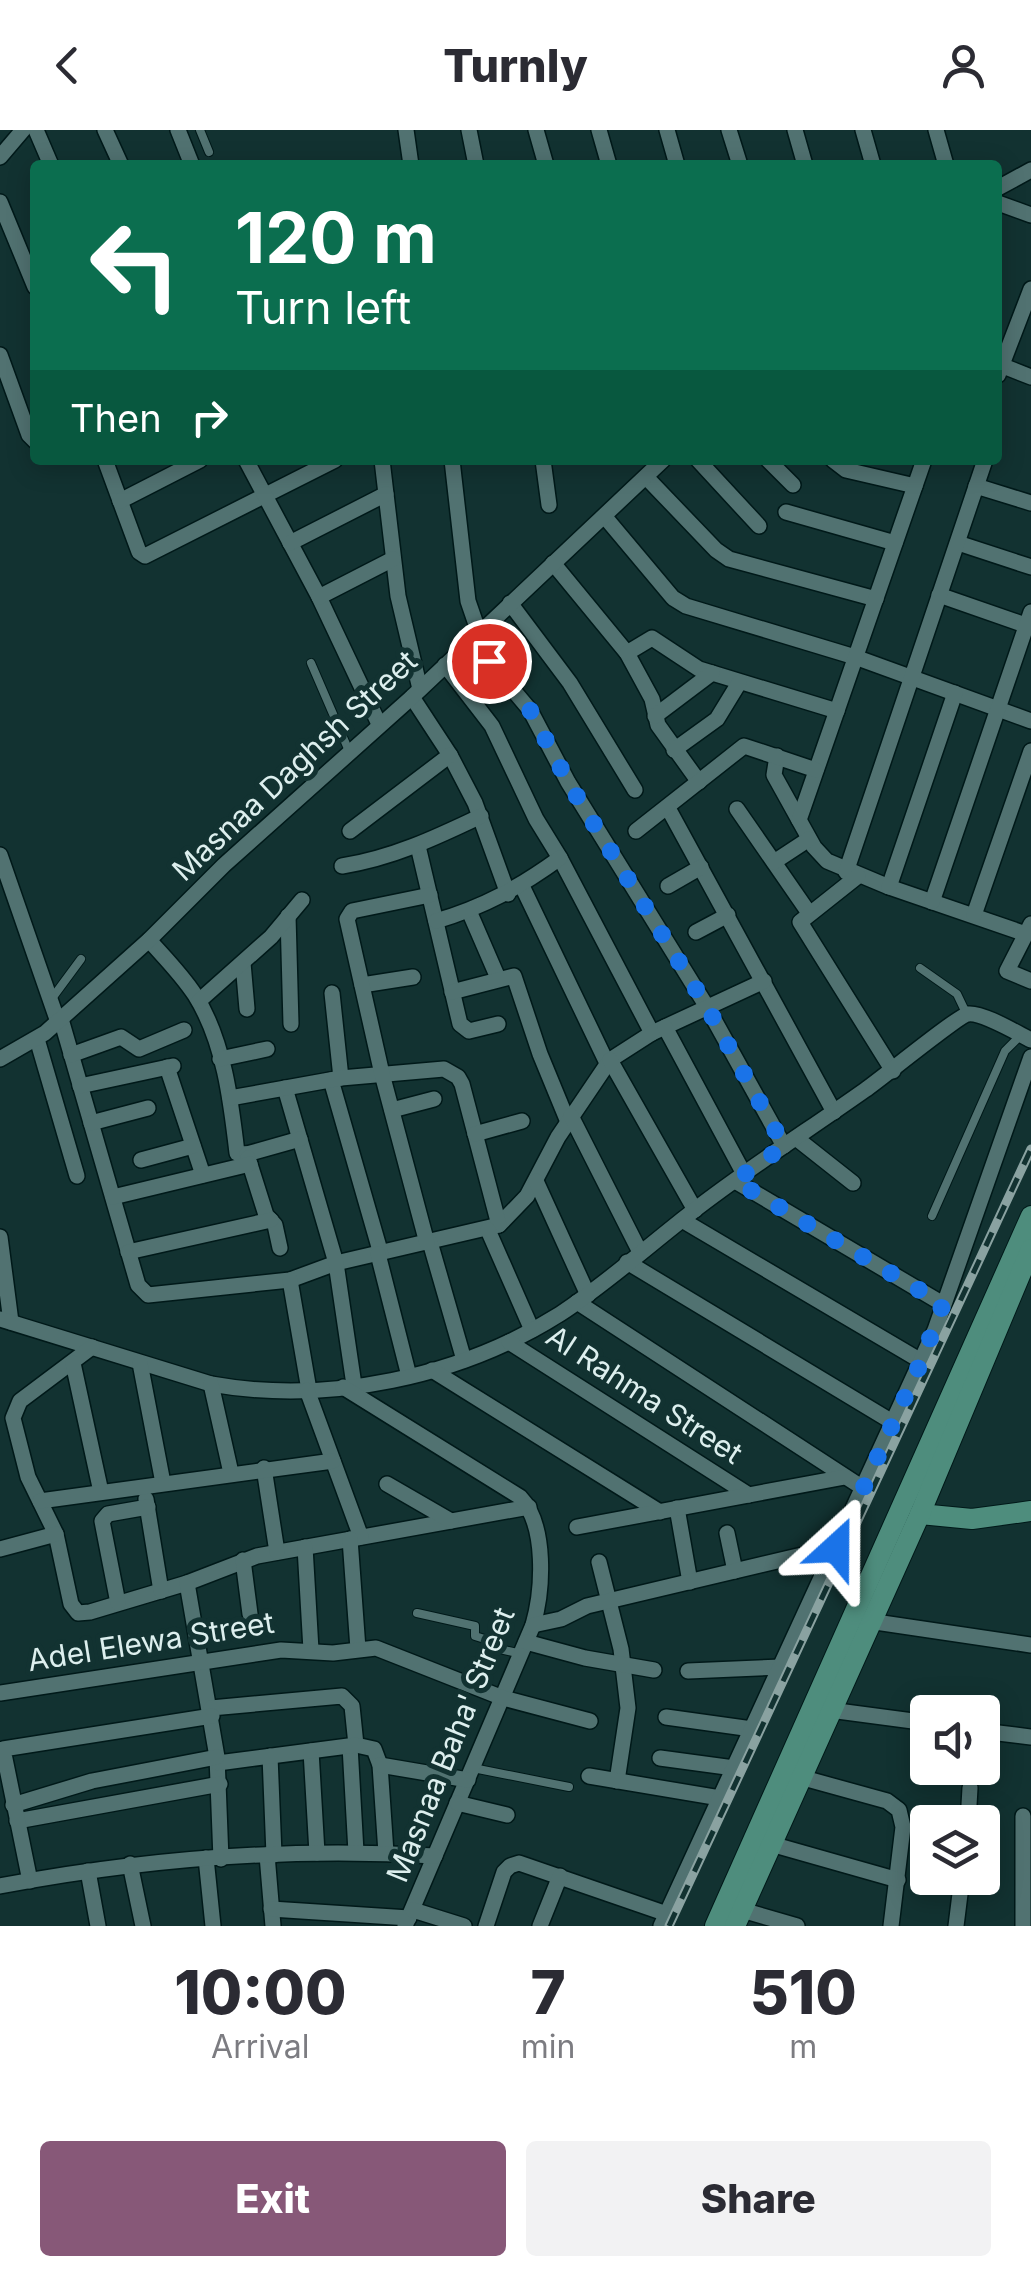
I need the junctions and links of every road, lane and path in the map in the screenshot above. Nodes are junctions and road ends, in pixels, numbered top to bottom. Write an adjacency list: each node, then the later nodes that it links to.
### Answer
1 (23, 130): 17 (street)
2 (36, 130): 18 (street)
3 (105, 130): 19 (street)
4 (178, 130): 20 (street)
5 (200, 130): 16 (lane)
6 (423, 130): 15 (street)
7 (469, 130): 22 (street)
8 (536, 130): 23 (street)
9 (598, 130): 24 (street)
10 (667, 130): 25 (street)
11 (730, 130): 26 (street)
12 (795, 130): 27 (street)
13 (863, 130): 28 (street)
14 (936, 130): 29 (street)
15 (406, 133): 21 (street)
16 (209, 152)
17 (0, 157)
18 (48, 160)
19 (119, 160)
20 (190, 160)
21 (409, 160)
22 (475, 160)
23 (545, 160)
24 (607, 160)
25 (676, 160)
26 (739, 160)
27 (804, 160)
28 (872, 160)
29 (945, 160)
30 (1031, 170): 31 (street)
31 (1002, 186)
32 (0, 202): 35 (street)
33 (1002, 204): 34 (street)
34 (1031, 215)
35 (30, 275)
36 (1031, 288): 38 (street)
37 (0, 355): 41 (street)
38 (1002, 360)
39 (1002, 369): 40 (street)
40 (1031, 377)
41 (30, 435)
42 (106, 465): 61 (street)
43 (249, 465): 60 (street)
44 (325, 465): 60 (street)
45 (383, 465): 59 (street)
46 (453, 465): 78 (street)
47 (543, 465): 63 (street)
48 (658, 465): 55 (street, Masnaa Daghsh Street)
49 (703, 465): 66 (street)
50 (773, 465): 56 (street)
51 (840, 465): 57 (street)
52 (922, 465): 57 (street)
53 (983, 465): 58 (street)
54 (174, 466): 61 (street)
55 (646, 477): 65 (street, Masnaa Daghsh Street); 75 (street)
56 (792, 486)
57 (915, 486): 68 (street)
58 (976, 486): 62 (street); 69 (street)
59 (386, 494): 67 (street); 70 (street)
60 (264, 495): 61 (street); 67 (street)
61 (120, 501)
62 (1031, 504)
63 (548, 505)
64 (786, 512): 68 (street)
65 (604, 517): 71 (street, Masnaa Daghsh Street); 80 (street)
66 (759, 526)
67 (290, 543): 74 (street)
68 (895, 543): 75 (street)
69 (958, 543): 72 (street); 73 (street)
70 (393, 559): 74 (street); 86 (street)
71 (553, 563): 76 (street, Masnaa Daghsh Street); 79 (street)
72 (1031, 567)
73 (939, 595): 77 (street); 84 (street)
74 (319, 596): 92 (street)
75 (876, 599): 80 (street)
76 (510, 602): 78 (street, Masnaa Daghsh Street); 100 (street)
77 (1030, 622): 88 (street)
78 (475, 637): 82 (street, Masnaa Daghsh Street); 142 (street)
79 (627, 652): 83 (street); 90 (street)
80 (855, 658): 84 (street); 89 (street)
81 (311, 663): 95 (lane)
82 (445, 665): 86 (street, Masnaa Daghsh Street); 110 (street)
83 (712, 673): 85 (street); 90 (street)
84 (912, 677): 87 (street); 114 (street)
85 (739, 683): 89 (street); 93 (street)
86 (416, 693): 92 (street, Masnaa Daghsh Street); 96 (street)
87 (955, 693): 88 (street); 116 (street)
88 (997, 709): 91 (street); 120 (street)
89 (837, 711): 98 (street)
90 (655, 716): 93 (street)
91 (1031, 721)
92 (379, 724): 95 (street, Masnaa Daghsh Street)
93 (674, 750): 99 (street)
94 (1031, 751): 125 (street)
95 (349, 752): 129 (street, Masnaa Daghsh Street)
96 (450, 755): 103 (street); 105 (street)
97 (777, 756): 98 (street); 99 (street); 104 (street)
98 (816, 770): 104 (street)
99 (698, 782): 101 (street)
100 (635, 790)
101 (668, 808): 106 (street); 113 (street)
102 (737, 809): 111 (street)
103 (481, 816): 108 (street); 117 (street)
104 (799, 820): 107 (street)
105 (350, 831)
106 (636, 831)
107 (809, 839): 111 (street); 114 (street)
108 (418, 846): 112 (street); 118 (street)
109 (0, 855): 140 (street)
110 (560, 858): 117 (street); 149 (street)
111 (774, 862): 122 (street)
112 (342, 866)
113 (701, 867): 115 (street); 124 (street)
114 (852, 874): 116 (street); 122 (street)
115 (668, 886)
116 (889, 888): 120 (street)
117 (515, 890): 121 (street); 157 (street)
118 (430, 895): 126 (street); 137 (street)
119 (302, 900): 123 (street)
120 (932, 902): 125 (street)
121 (470, 912): 126 (street); 134 (street)
122 (809, 913): 158 (street)
123 (288, 916): 131 (street); 146 (street)
124 (728, 916): 128 (street); 135 (street)
125 (974, 916): 127 (street)
126 (436, 921): 138 (street)
127 (1028, 929): 136 (street)
128 (696, 932)
129 (150, 940): 141 (street); 145 (street, Masnaa Daghsh Street)
130 (81, 960): 140 (lane)
131 (243, 963): 141 (street); 143 (street)
132 (920, 968): 144 (lane)
133 (413, 976): 137 (street)
134 (498, 978): 138 (street); 168 (street)
135 (764, 981): 142 (street); 167 (street)
136 (1031, 981)
137 (362, 985): 159 (street)
138 (452, 992): 147 (street)
139 (332, 993): 160 (street)
140 (50, 1001): 145 (street)
141 (198, 1001): 156 (street)
142 (707, 1007): 149 (street); 173 (street)
143 (247, 1008)
144 (967, 1014): 150 (street); 158 (street)
145 (60, 1021): 151 (street, Masnaa Daghsh Street); 154 (street)
146 (291, 1024)
147 (498, 1024)
148 (184, 1030): 154 (street)
149 (658, 1030): 157 (street); 179 (street)
150 (1026, 1038): 184 (lane)
151 (36, 1039): 153 (street, Masnaa Daghsh Street); 177 (street)
152 (266, 1048): 156 (street)
153 (1, 1055)
154 (72, 1055): 161 (street)
155 (1031, 1057): 198 (street)
156 (220, 1060): 163 (street)
157 (609, 1062): 168 (street); 183 (street)
158 (893, 1071): 167 (street)
159 (382, 1074): 160 (street); 166 (street); 171 (street)
160 (336, 1079): 162 (street); 193 (street)
161 (80, 1086): 170 (street); 174 (street)
162 (285, 1088): 163 (street); 172 (street)
163 (230, 1098): 175 (street)
164 (434, 1099): 166 (street)
165 (148, 1108): 170 (street)
166 (392, 1110): 189 (street)
167 (834, 1112): 173 (street)
168 (570, 1119): 180 (street); 194 (street)
169 (522, 1122): 171 (street)
170 (91, 1123): 182 (street)
171 (475, 1134): 187 (street)
172 (300, 1139): 175 (street); 195 (street)
173 (790, 1142): 179 (street); 181 (street)
174 (193, 1146): 176 (street); 178 (street)
175 (249, 1159): 178 (street); 186 (street)
176 (140, 1160)
177 (76, 1176)
178 (203, 1176): 182 (street)
179 (739, 1178): 183 (street); 198 (street)
180 (536, 1181): 187 (street); 197 (street)
181 (853, 1182)
182 (113, 1198): 192 (street)
183 (688, 1215): 194 (street); 204 (street)
184 (932, 1216)
185 (1031, 1216): 212 (main road)
186 (272, 1220): 190 (street); 192 (street)
187 (493, 1228): 189 (street); 200 (street)
188 (0, 1237): 199 (street)
189 (428, 1243): 193 (street); 203 (street)
190 (280, 1248)
191 (1031, 1249): 212 (main road)
192 (128, 1252): 196 (street)
193 (379, 1254): 195 (street); 208 (street)
194 (634, 1257): 197 (street); 213 (street)
195 (336, 1263): 196 (street); 210 (street)
196 (290, 1280): 211 (street)
197 (582, 1299): 200 (street); 219 (street)
198 (943, 1304): 204 (street)
199 (6, 1320): 202 (street)
200 (532, 1330): 201 (street)
201 (509, 1342): 203 (street); 225 (street, Al Rahma Street)
202 (92, 1347): 205 (street); 206 (street)
203 (464, 1360): 207 (street)
204 (921, 1362): 213 (street)
205 (73, 1363): 214 (street); 224 (street)
206 (140, 1363): 209 (street); 220 (street)
207 (432, 1370): 208 (street); 231 (street)
208 (409, 1376): 210 (street)
209 (212, 1384): 211 (street); 218 (street)
210 (349, 1386): 211 (street); 228 (street)
211 (308, 1390): 216 (street)
212 (955, 1411): 232 (main road); 252 (main road)
213 (894, 1423): 223 (street)
214 (18, 1441): 215 (street); 226 (street)
215 (0, 1443)
216 (333, 1461): 217 (street); 237 (street)
217 (264, 1468): 218 (street); 241 (street)
218 (231, 1473): 220 (street)
219 (845, 1477): 223 (street); 225 (street)
220 (163, 1483): 222 (street)
221 (387, 1484): 233 (street)
222 (144, 1485): 224 (street); 227 (street)
223 (863, 1488): 239 (street)
224 (101, 1492): 226 (street)
225 (749, 1495): 229 (street)
226 (40, 1501): 236 (street)
227 (148, 1507): 247 (street); 249 (street)
228 (530, 1507): 233 (street); 253 (street, Masnaa Baha' Street)
229 (677, 1508): 231 (street); 245 (street)
230 (1031, 1510): 232 (main road)
231 (660, 1512): 234 (street)
232 (920, 1514): 252 (main road)
233 (451, 1521): 237 (street)
234 (576, 1527)
235 (727, 1533): 244 (street)
236 (56, 1534): 240 (street); 249 (street)
237 (355, 1538): 238 (street); 256 (street)
238 (305, 1547): 241 (street); 257 (street)
239 (836, 1548): 244 (street); 260 (street)
240 (0, 1549)
241 (277, 1552): 242 (street)
242 (243, 1560): 246 (street); 251 (street)
243 (599, 1562): 248 (street)
244 (735, 1571): 245 (street)
245 (690, 1582): 248 (street)
246 (187, 1583): 247 (street); 258 (street)
247 (161, 1591): 249 (street)
248 (609, 1601): 253 (street); 259 (street)
249 (118, 1603)
250 (417, 1613): 255 (lane)
251 (250, 1614)
252 (861, 1620): 254 (street); 265 (main road); 318 (main road)
253 (532, 1625): 255 (street, Masnaa Baha' Street)
254 (1031, 1645)
255 (524, 1648): 259 (street); 264 (street, Masnaa Baha' Street)
256 (358, 1649): 257 (street, Adel Elewa Street); 264 (street, Adel Elewa Street)
257 (311, 1650): 258 (street, Adel Elewa Street)
258 (203, 1660): 263 (street, Adel Elewa Street); 266 (street)
259 (623, 1666): 261 (street); 283 (street)
260 (781, 1668): 262 (street); 270 (street)
261 (654, 1670)
262 (688, 1670)
263 (0, 1693)
264 (503, 1698): 268 (street, Adel Elewa Street); 280 (street, Masnaa Baha' Street)
265 (830, 1710): 269 (street); 282 (main road)
266 (212, 1712): 273 (street); 277 (street); 290 (street)
267 (666, 1717): 270 (street)
268 (590, 1721)
269 (910, 1721)
270 (752, 1729): 279 (street)
271 (1000, 1734): 272 (street)
272 (1031, 1738)
273 (353, 1746): 274 (street); 278 (street); 294 (street)
274 (310, 1751): 275 (street); 295 (street)
275 (270, 1756): 277 (street); 297 (street)
276 (660, 1758): 279 (street)
277 (218, 1760): 284 (street); 290 (street)
278 (380, 1765): 280 (street); 296 (street)
279 (734, 1768): 287 (street)
280 (470, 1774): 285 (lane); 288 (street, Masnaa Baha' Street)
281 (589, 1776): 283 (street)
282 (800, 1776): 293 (main road); 303 (street)
283 (617, 1781): 287 (street)
284 (220, 1784): 290 (street); 299 (street)
285 (569, 1787)
286 (970, 1788): 289 (street)
287 (720, 1798): 310 (street)
288 (458, 1803): 291 (street); 298 (street, Masnaa Baha' Street)
289 (969, 1805)
290 (15, 1814): 304 (street)
291 (506, 1815)
292 (1023, 1816): 322 (street)
293 (770, 1844): 303 (street); 309 (main road)
294 (356, 1852): 295 (street); 296 (street)
295 (317, 1853): 297 (street)
296 (386, 1853): 298 (street)
297 (270, 1855): 299 (street); 307 (street)
298 (435, 1856): 308 (street, Masnaa Baha' Street)
299 (213, 1858): 300 (street); 313 (street)
300 (130, 1864): 301 (street); 312 (street)
301 (88, 1870): 304 (street); 311 (street)
302 (560, 1876): 310 (street); 316 (street); 317 (street)
303 (898, 1880): 320 (street)
304 (30, 1881): 305 (street)
305 (0, 1886)
306 (960, 1895): 321 (street)
307 (271, 1908): 308 (street); 314 (street)
308 (409, 1918): 315 (street)
309 (738, 1918): 319 (street)
310 (664, 1920)
311 (98, 1926)
312 (143, 1926)
313 (214, 1926)
314 (273, 1926)
315 (464, 1926)
316 (486, 1926)
317 (540, 1926)
318 (716, 1926)
319 (797, 1926)
320 (891, 1926)
321 (956, 1926)
322 (1023, 1926)

